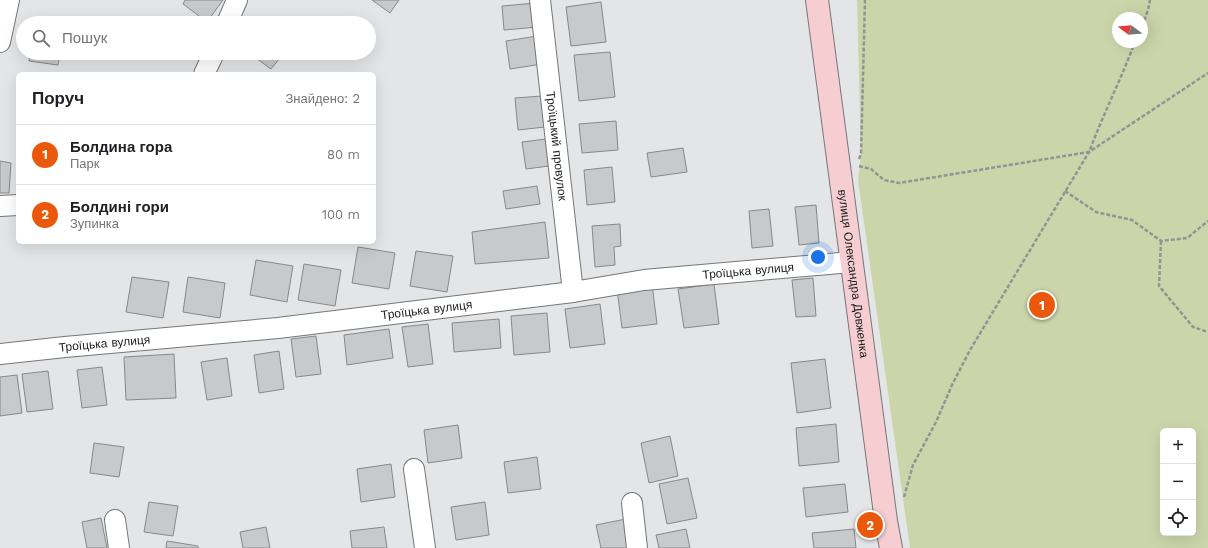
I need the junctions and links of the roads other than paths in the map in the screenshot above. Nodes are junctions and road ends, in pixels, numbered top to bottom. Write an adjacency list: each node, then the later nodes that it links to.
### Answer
1 (9, 0): 6 (street)
2 (237, 0): 5 (street)
3 (540, 0): 12 (street, Троїцький провулок)
4 (817, 0): 11 (main road, вулиця Олександра Довженка)
5 (230, 16)
6 (0, 42)
7 (211, 60): 8 (street)
8 (205, 72)
9 (16, 205): 10 (street)
10 (0, 206)
11 (852, 262): 12 (street, Троїцька вулиця); 20 (main road, вулиця Олександра Довженка)
12 (573, 292): 13 (street, Троїцька вулиця)
13 (0, 354)
14 (414, 469): 18 (street)
15 (632, 503): 19 (street)
16 (115, 520): 17 (street)
17 (119, 548)
18 (425, 548)
19 (637, 548)
20 (891, 548)

